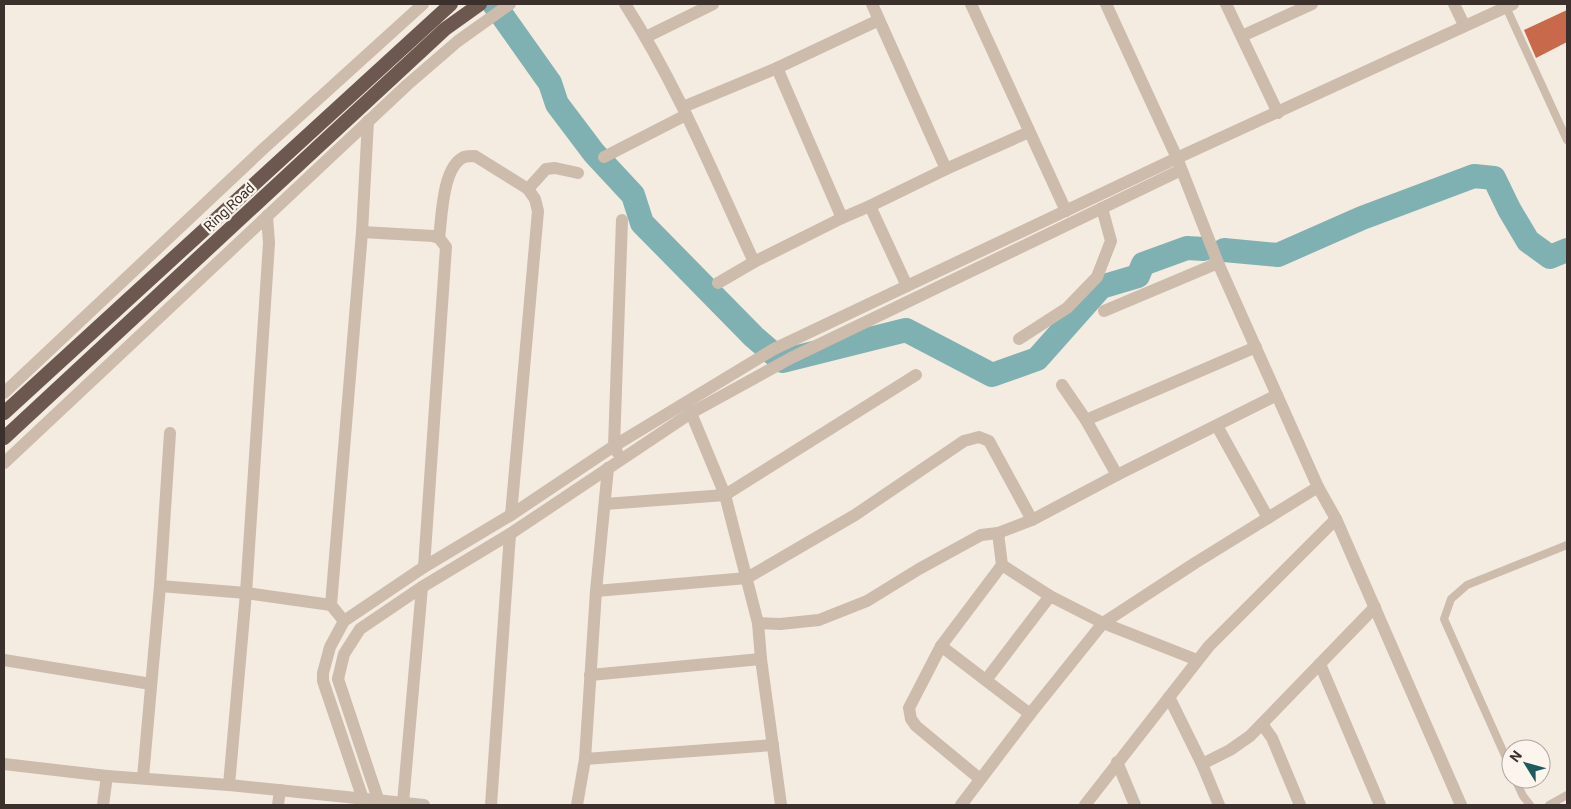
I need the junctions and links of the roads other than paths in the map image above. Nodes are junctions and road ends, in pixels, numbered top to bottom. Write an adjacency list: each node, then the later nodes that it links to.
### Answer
1 (422, 4): 47 (street)
2 (450, 4): 49 (highway, Ring Road)
3 (480, 4): 54 (highway, Ring Road)
4 (510, 4): 22 (street)
5 (625, 4): 18 (street)
6 (713, 4): 18 (street)
7 (872, 4): 15 (street)
8 (971, 4): 23 (street)
9 (1106, 4): 26 (street)
10 (1226, 4): 17 (street)
11 (1312, 4): 14 (street)
12 (1454, 4): 16 (street)
13 (1509, 5): 16 (street); 24 (lane)
14 (1288, 9): 17 (street)
15 (880, 20): 19 (street); 27 (street)
16 (1464, 25): 21 (street)
17 (1242, 36): 21 (street)
18 (646, 37): 20 (street)
19 (777, 68): 20 (street); 34 (street)
20 (684, 111): 25 (street); 38 (street)
21 (1278, 113): 26 (street)
22 (368, 121): 33 (street); 36 (street)
23 (1029, 132): 27 (street); 32 (street)
24 (1567, 140)
25 (604, 157)
26 (1179, 164): 31 (street); 32 (street); 39 (street)
27 (946, 169): 30 (street)
28 (578, 172): 29 (street)
29 (528, 189): 37 (street); 63 (street)
30 (870, 206): 34 (street); 41 (street)
31 (1102, 208): 43 (street); 50 (street)
32 (1066, 211): 41 (street)
33 (267, 216): 57 (street); 76 (street)
34 (842, 218): 38 (street)
35 (622, 220): 55 (street)
36 (362, 232): 37 (street); 78 (street)
37 (439, 238): 71 (street)
38 (754, 262): 40 (street)
39 (1218, 263): 42 (street); 44 (street)
40 (718, 283)
41 (907, 286): 55 (street)
42 (1104, 311)
43 (1018, 339)
44 (1256, 347): 48 (street); 51 (street)
45 (916, 375): 61 (street)
46 (1062, 386): 51 (street)
47 (4, 393)
48 (1277, 395): 52 (street); 60 (street)
49 (4, 413)
50 (691, 413): 56 (street); 61 (street)
51 (1086, 420): 59 (street)
52 (1218, 426): 59 (street); 64 (street)
53 (170, 433): 73 (street)
54 (4, 438)
55 (614, 446): 56 (street); 63 (street)
56 (622, 459): 58 (street)
57 (4, 463)
58 (608, 468): 62 (street); 68 (street)
59 (1117, 474): 65 (street)
60 (1318, 487): 64 (street); 66 (street)
61 (725, 495): 62 (street); 72 (street)
62 (605, 504): 75 (street)
63 (511, 515): 71 (street)
64 (1268, 518): 82 (street)
65 (1032, 520): 67 (street); 72 (street)
66 (1336, 520): 79 (street); 86 (street)
67 (998, 533): 70 (street); 81 (street)
68 (510, 534): 74 (street); 113 (street)
69 (1567, 545): 95 (lane)
70 (1002, 565): 77 (street); 83 (street)
71 (424, 567): 80 (street)
72 (747, 578): 75 (street); 81 (street)
73 (160, 586): 76 (street); 90 (street)
74 (422, 587): 108 (street); 109 (street)
75 (596, 591): 88 (street)
76 (246, 593): 78 (street); 103 (street)
77 (1050, 596): 82 (street); 89 (street)
78 (331, 605): 80 (street)
79 (1375, 607): 87 (street); 122 (street)
80 (344, 621): 107 (street)
81 (758, 623): 84 (street)
82 (1103, 623): 86 (street); 92 (street)
83 (941, 646): 89 (street); 102 (street)
84 (761, 659): 88 (street); 94 (street)
85 (4, 660): 90 (street)
86 (1197, 660): 91 (street)
87 (1320, 664): 93 (street); 121 (street)
88 (590, 675): 96 (street)
89 (986, 680): 92 (street)
90 (151, 684): 101 (street)
91 (1169, 697): 97 (street); 99 (street)
92 (1030, 714): 102 (street)
93 (1262, 724): 99 (street); 120 (street)
94 (774, 745): 96 (street); 115 (street)
95 (1501, 747)
96 (585, 759): 114 (street)
97 (1117, 762): 117 (street); 118 (street)
98 (4, 764): 100 (street)
99 (1202, 764): 119 (street)
100 (107, 776): 101 (street); 110 (street)
101 (143, 777): 103 (street)
102 (980, 779): 116 (street)
103 (229, 785): 105 (street)
104 (1520, 789): 123 (lane)
105 (280, 790): 107 (street); 111 (street)
106 (1567, 795): 124 (lane)
107 (363, 802): 108 (street)
108 (379, 803): 109 (street)
109 (403, 803): 112 (street)
110 (103, 805)
111 (278, 805)
112 (424, 805)
113 (491, 805)
114 (577, 805)
115 (781, 805)
116 (961, 805)
117 (1085, 805)
118 (1135, 805)
119 (1219, 805)
120 (1300, 805)
121 (1380, 805)
122 (1461, 805)
123 (1530, 805)
124 (1549, 805)

